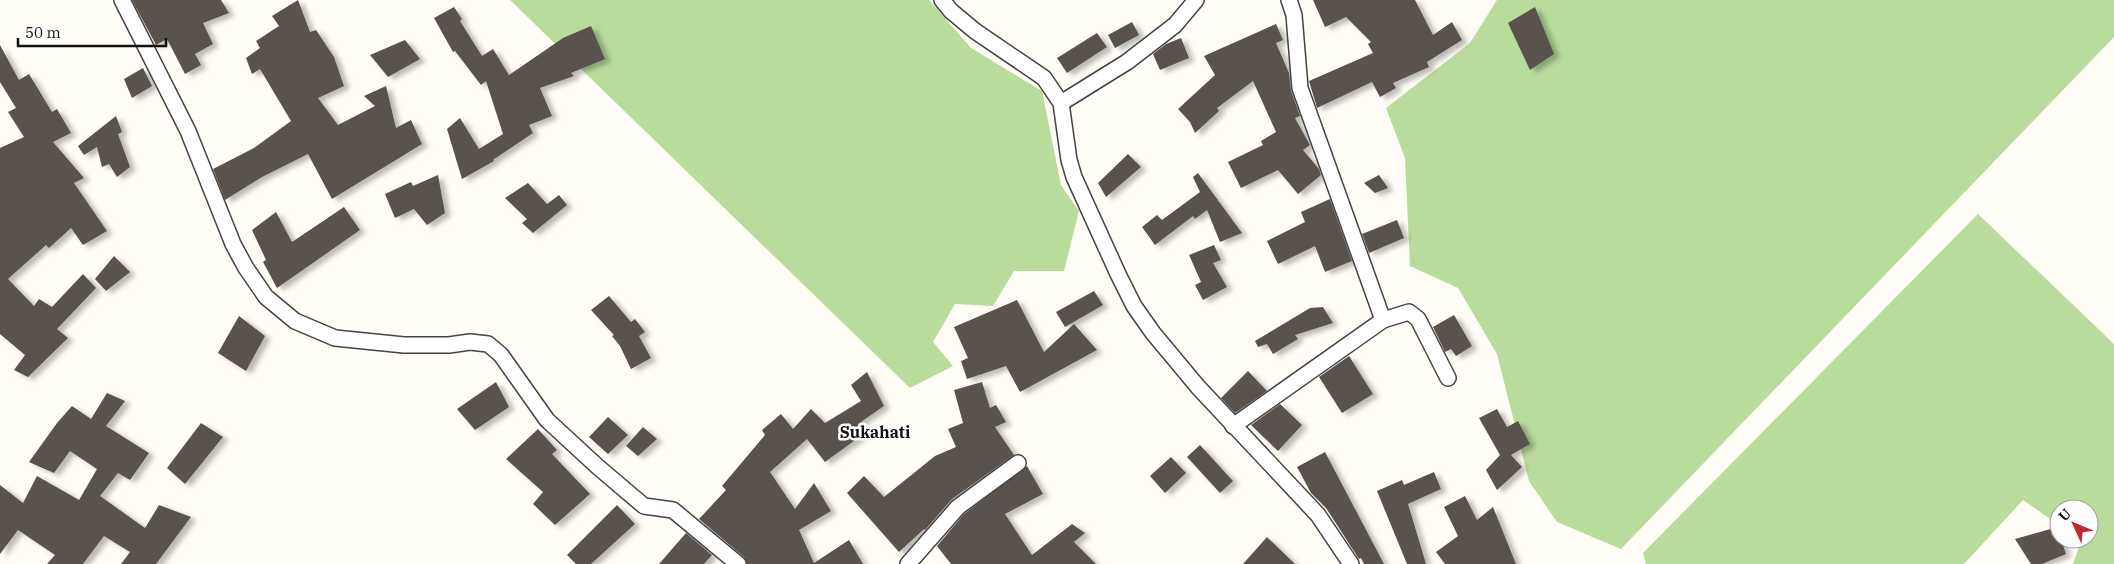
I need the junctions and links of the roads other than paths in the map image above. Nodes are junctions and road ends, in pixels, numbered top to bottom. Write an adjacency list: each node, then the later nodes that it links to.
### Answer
1 (122, 0): 10 (street)
2 (942, 0): 5 (street)
3 (1196, 0): 5 (street)
4 (1289, 0): 6 (street)
5 (1061, 103): 8 (street)
6 (1383, 320): 7 (street); 8 (street)
7 (1448, 378)
8 (1233, 426): 12 (street)
9 (1018, 463): 11 (street)
10 (738, 564)
11 (908, 564)
12 (1351, 564)

